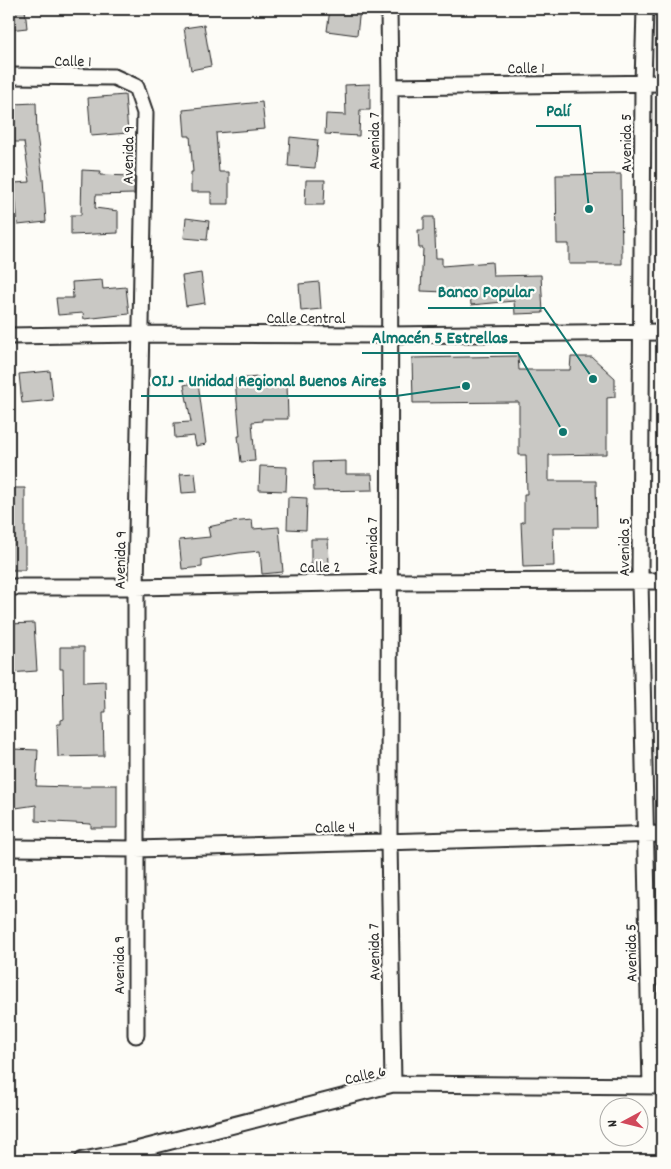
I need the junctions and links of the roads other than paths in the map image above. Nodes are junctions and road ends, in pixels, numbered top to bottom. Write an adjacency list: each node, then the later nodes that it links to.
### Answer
1 (390, 9): 7 (street, Avenida 7)
2 (645, 9): 4 (street, Avenida 5)
3 (9, 76): 6 (street, Calle 1)
4 (643, 83): 5 (street, Calle 1); 7 (street, Calle 1); 8 (street, Avenida 5)
5 (662, 83)
6 (136, 87): 10 (street, Avenida 9)
7 (390, 87): 11 (street, Avenida 7)
8 (642, 332): 9 (street, Calle Central); 11 (street, Calle Central); 13 (street, Avenida 5)
9 (662, 332)
10 (140, 334): 11 (street, Calle Central); 12 (street, Calle Central); 17 (street, Avenida 9)
11 (389, 334): 15 (street, Avenida 7)
12 (9, 336)
13 (640, 581): 14 (street, Calle 2); 15 (street, Calle 2); 18 (street, Avenida 5)
14 (662, 581)
15 (389, 582): 17 (street, Calle 2); 20 (street, Avenida 7)
16 (9, 587): 17 (street, Calle 2)
17 (136, 587): 22 (street, Avenida 9)
18 (645, 834): 19 (street, Calle 4); 20 (street, Calle 4); 25 (street, Avenida 5)
19 (662, 834)
20 (389, 842): 22 (street, Calle 4); 24 (street, Avenida 7)
21 (9, 848): 22 (street, Calle 4)
22 (136, 849): 23 (street, Avenida 9)
23 (136, 1035)
24 (393, 1084): 25 (street, Calle 6); 26 (street, Calle 6)
25 (657, 1086)
26 (83, 1160)

